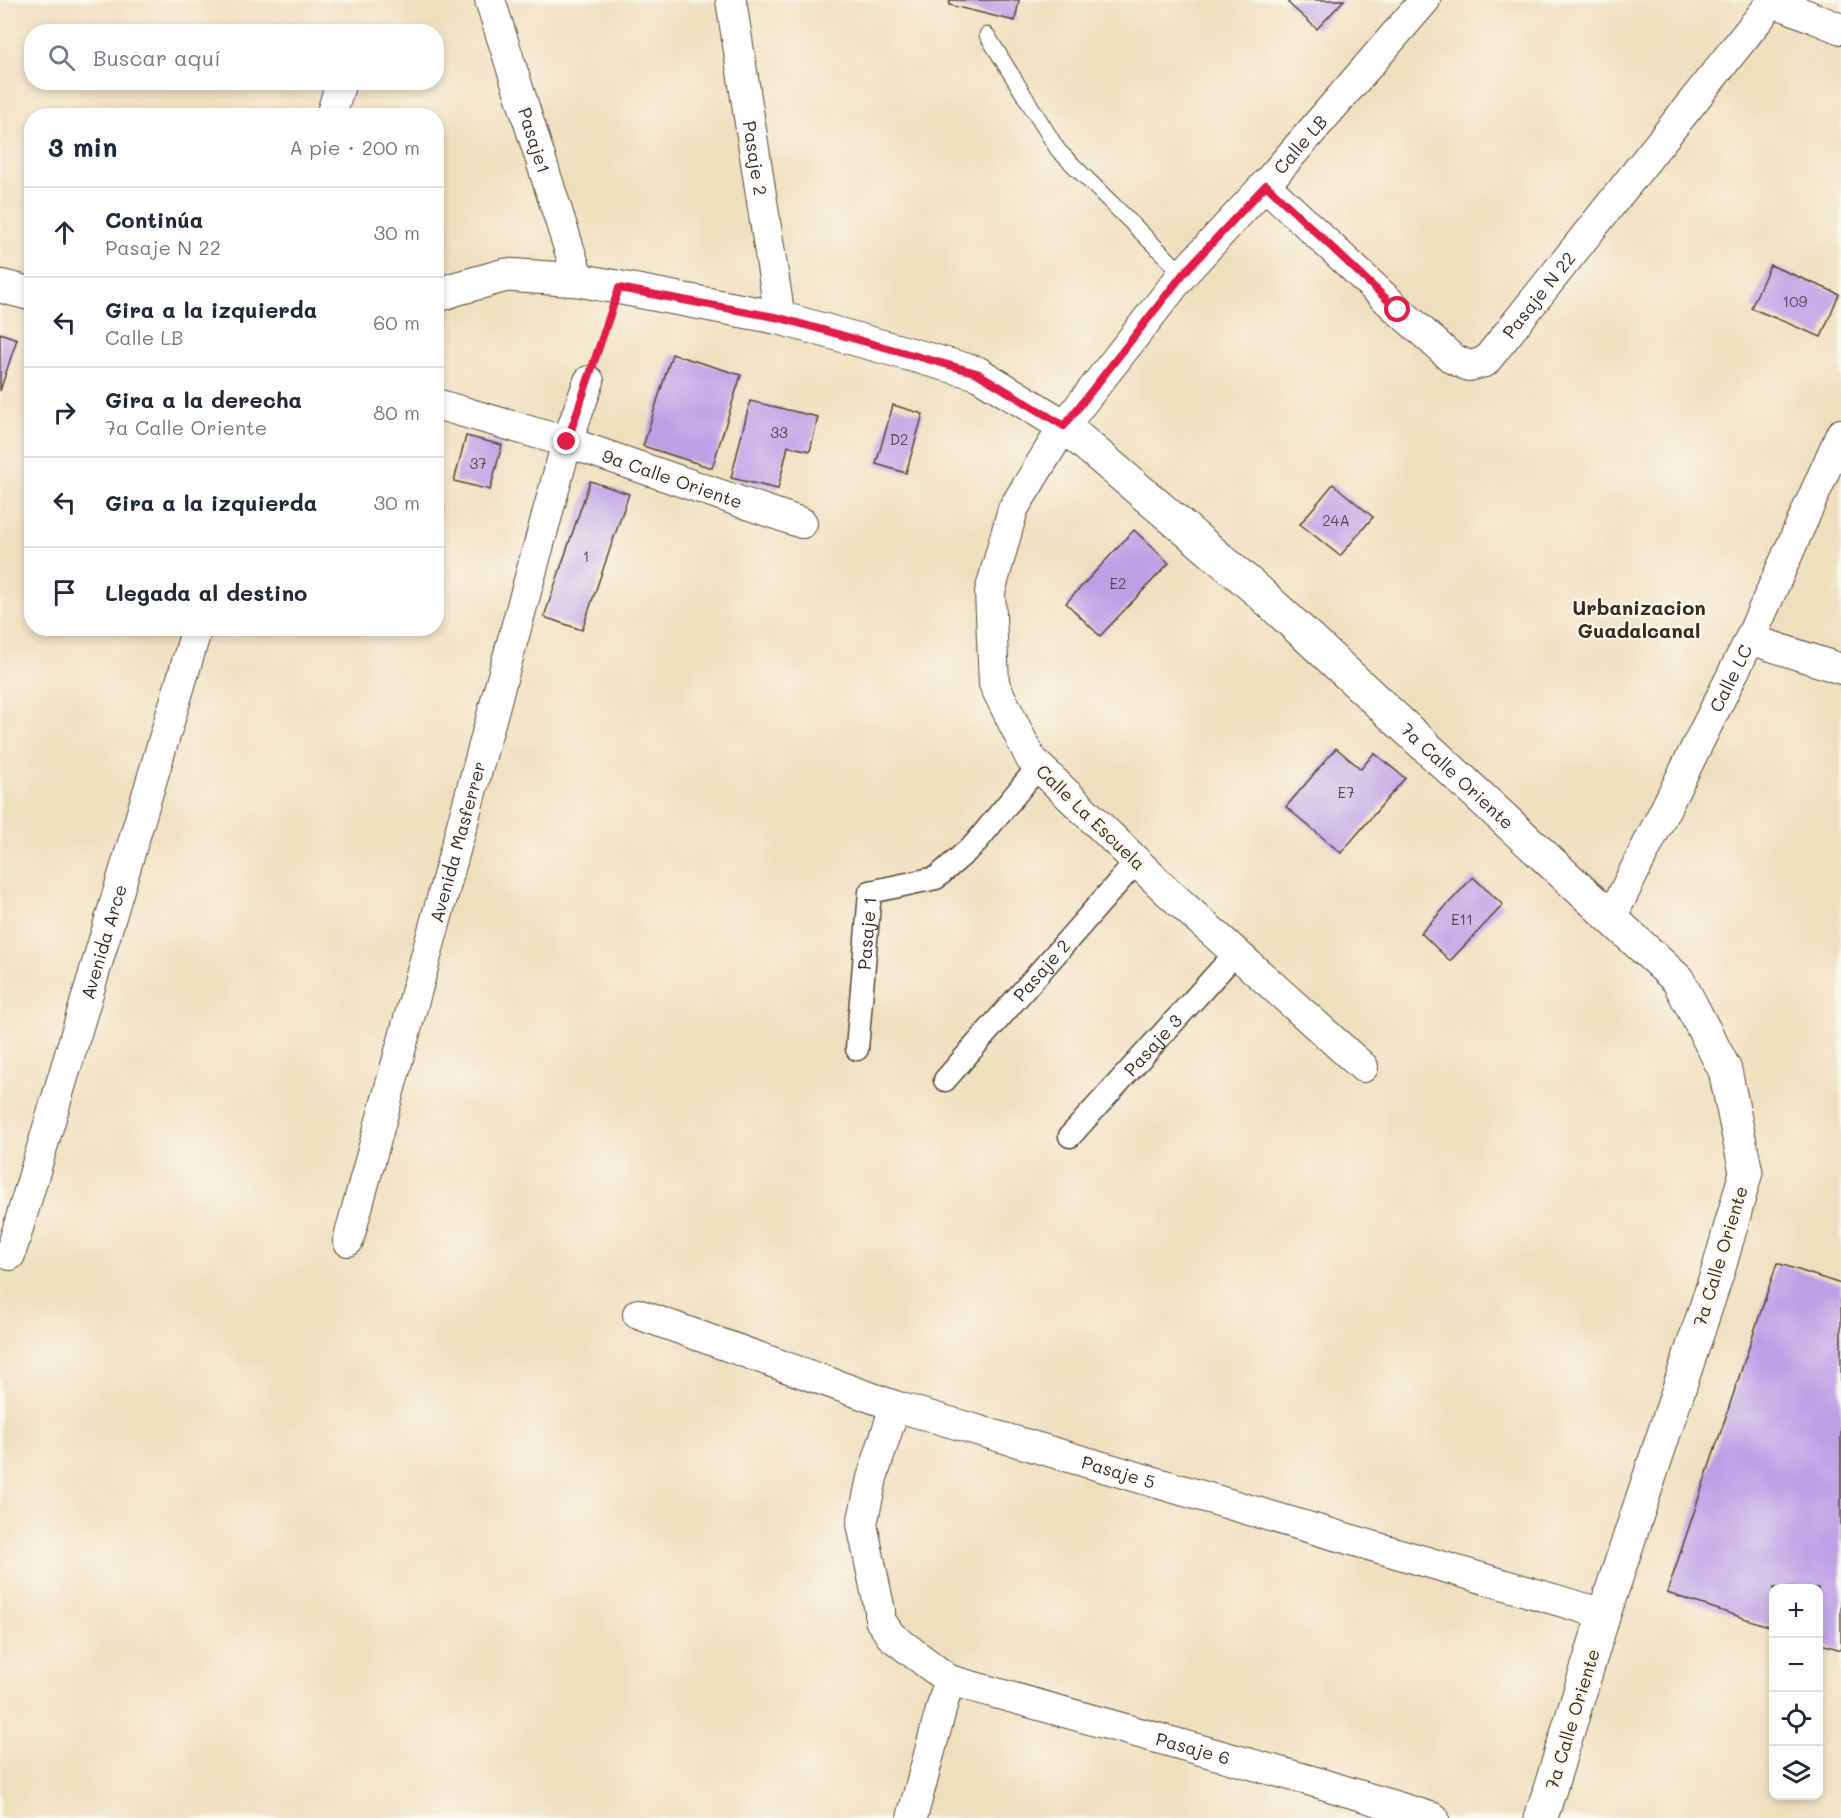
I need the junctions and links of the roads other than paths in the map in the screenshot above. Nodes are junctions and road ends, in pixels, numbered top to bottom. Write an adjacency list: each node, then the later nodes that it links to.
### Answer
1 (490, 0): 11 (street, Pasaje1)
2 (731, 0): 15 (street, Pasaje 2)
3 (1425, 0): 9 (street, Calle LB)
4 (1772, 1): 5 (street); 9 (street, Pasaje N 22)
5 (1841, 29)
6 (987, 35): 10 (lane)
7 (339, 90): 8 (street)
8 (333, 108)
9 (1266, 185): 10 (street, Calle LB)
10 (1183, 274): 18 (street, Calle LB)
11 (579, 280): 14 (street, 7a Calle Oriente); 15 (street, 7a Calle Oriente)
12 (0, 286): 13 (street)
13 (24, 292)
14 (444, 293)
15 (780, 318): 18 (street, 7a Calle Oriente)
16 (589, 381): 20 (street, Avenida Masferrer)
17 (444, 406): 20 (street, 9a Calle Oriente)
18 (1064, 426): 25 (street, Calle La Escuela); 27 (street, 7a Calle Oriente)
19 (1841, 434): 23 (street, Calle LC)
20 (567, 442): 21 (street, 9a Calle Oriente); 33 (street, Avenida Masferrer)
21 (802, 523)
22 (195, 636): 34 (street, Avenida Arce)
23 (1750, 639): 24 (street); 27 (street, Calle LC)
24 (1841, 669)
25 (1038, 766): 26 (street, Calle La Escuela); 29 (street, Pasaje 1)
26 (1137, 861): 28 (street, Calle La Escuela); 31 (street, Pasaje 2)
27 (1611, 918): 37 (street, 7a Calle Oriente)
28 (1236, 952): 30 (street, Calle La Escuela); 32 (street, Pasaje 3)
29 (857, 1049)
30 (1363, 1067)
31 (945, 1080)
32 (1070, 1136)
33 (348, 1241)
34 (10, 1255)
35 (638, 1314): 36 (street, Pasaje 5)
36 (895, 1406): 37 (street, Pasaje 5); 38 (street)
37 (1604, 1614): 42 (street, 7a Calle Oriente)
38 (950, 1680): 39 (street, Pasaje 6); 40 (street)
39 (1400, 1814): 41 (street, Pasaje 6)
40 (912, 1818)
41 (1434, 1818)
42 (1541, 1818)

